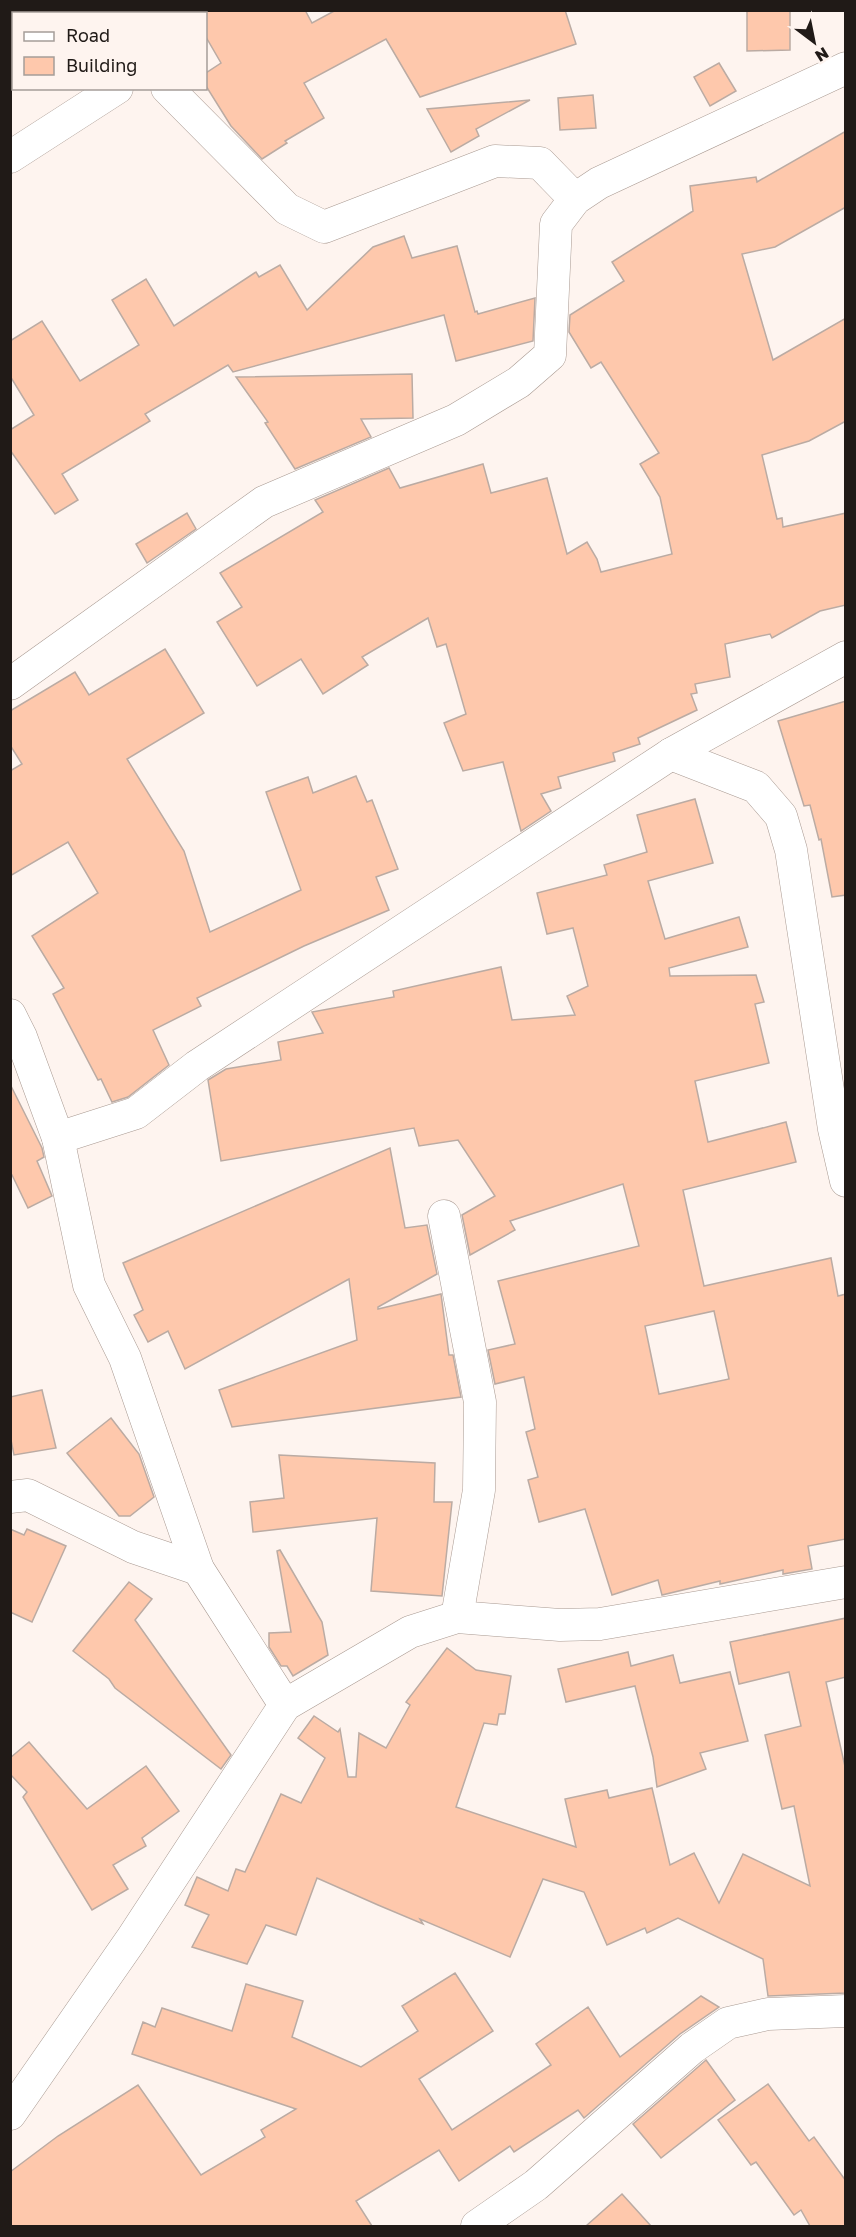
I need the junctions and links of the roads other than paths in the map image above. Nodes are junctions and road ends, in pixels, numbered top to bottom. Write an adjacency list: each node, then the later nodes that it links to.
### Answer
1 (846, 68): 5 (street)
2 (114, 90): 4 (street)
3 (168, 90): 5 (street)
4 (10, 157)
5 (575, 199): 7 (street)
6 (846, 657): 8 (street)
7 (10, 684)
8 (671, 754): 10 (street); 11 (street)
9 (10, 1015): 11 (street)
10 (840, 1128): 12 (street)
11 (58, 1138): 15 (street)
12 (846, 1181)
13 (444, 1216): 17 (street)
14 (10, 1497): 15 (street)
15 (198, 1569): 18 (street)
16 (846, 1582): 17 (street)
17 (457, 1617): 18 (street)
18 (285, 1705): 20 (street)
19 (846, 2011): 21 (street)
20 (10, 2114)
21 (477, 2226)

